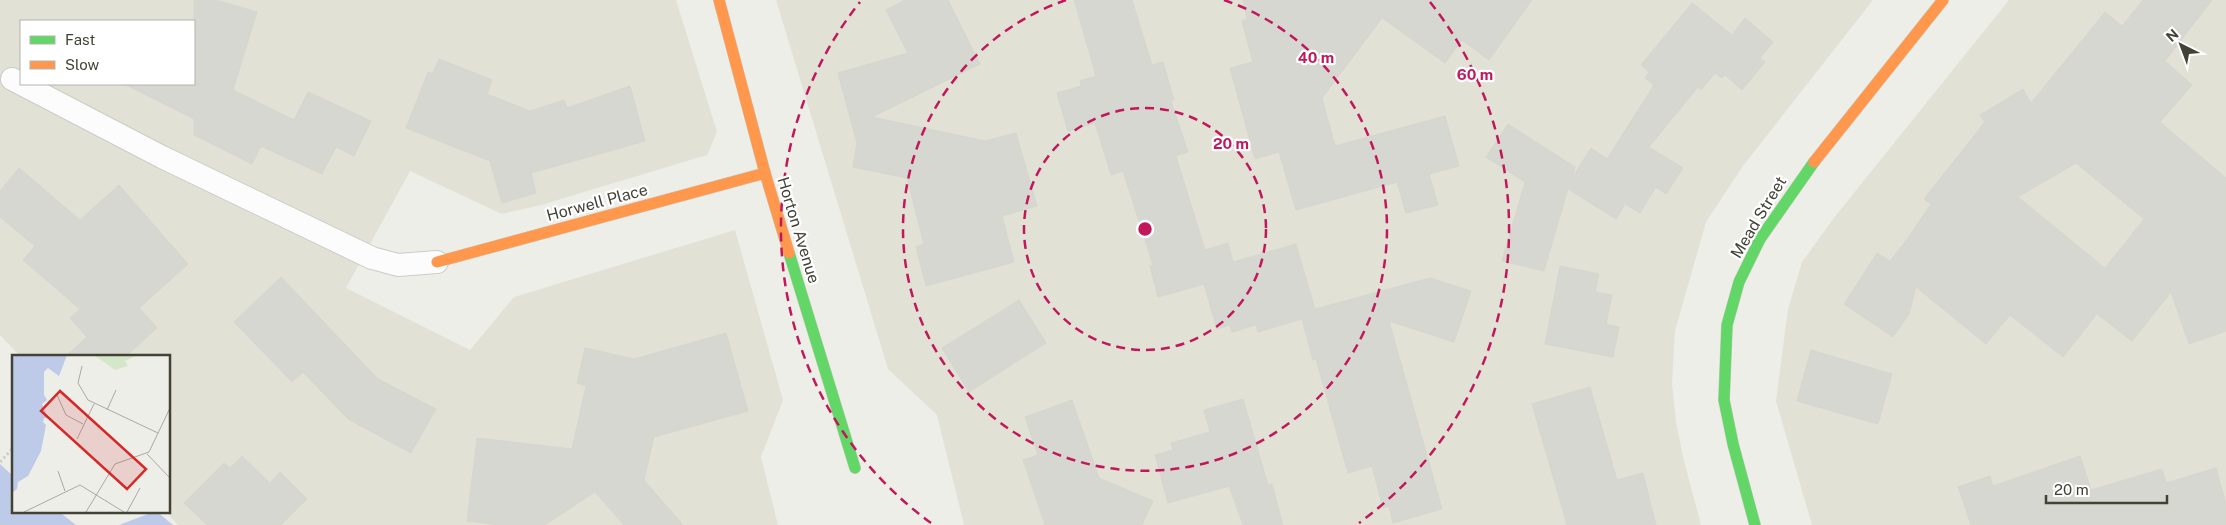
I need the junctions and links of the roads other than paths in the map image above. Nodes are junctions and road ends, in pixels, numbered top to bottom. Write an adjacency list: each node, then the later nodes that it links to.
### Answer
1 (719, 0): 6 (street, Horton Avenue)
2 (1943, 0): 9 (street, Mead Street)
3 (12, 79): 4 (lane)
4 (20, 83)
5 (24, 85): 7 (lane)
6 (765, 173): 7 (street, Horwell Place); 8 (street, Horton Avenue)
7 (437, 262)
8 (855, 468)
9 (1755, 525)

